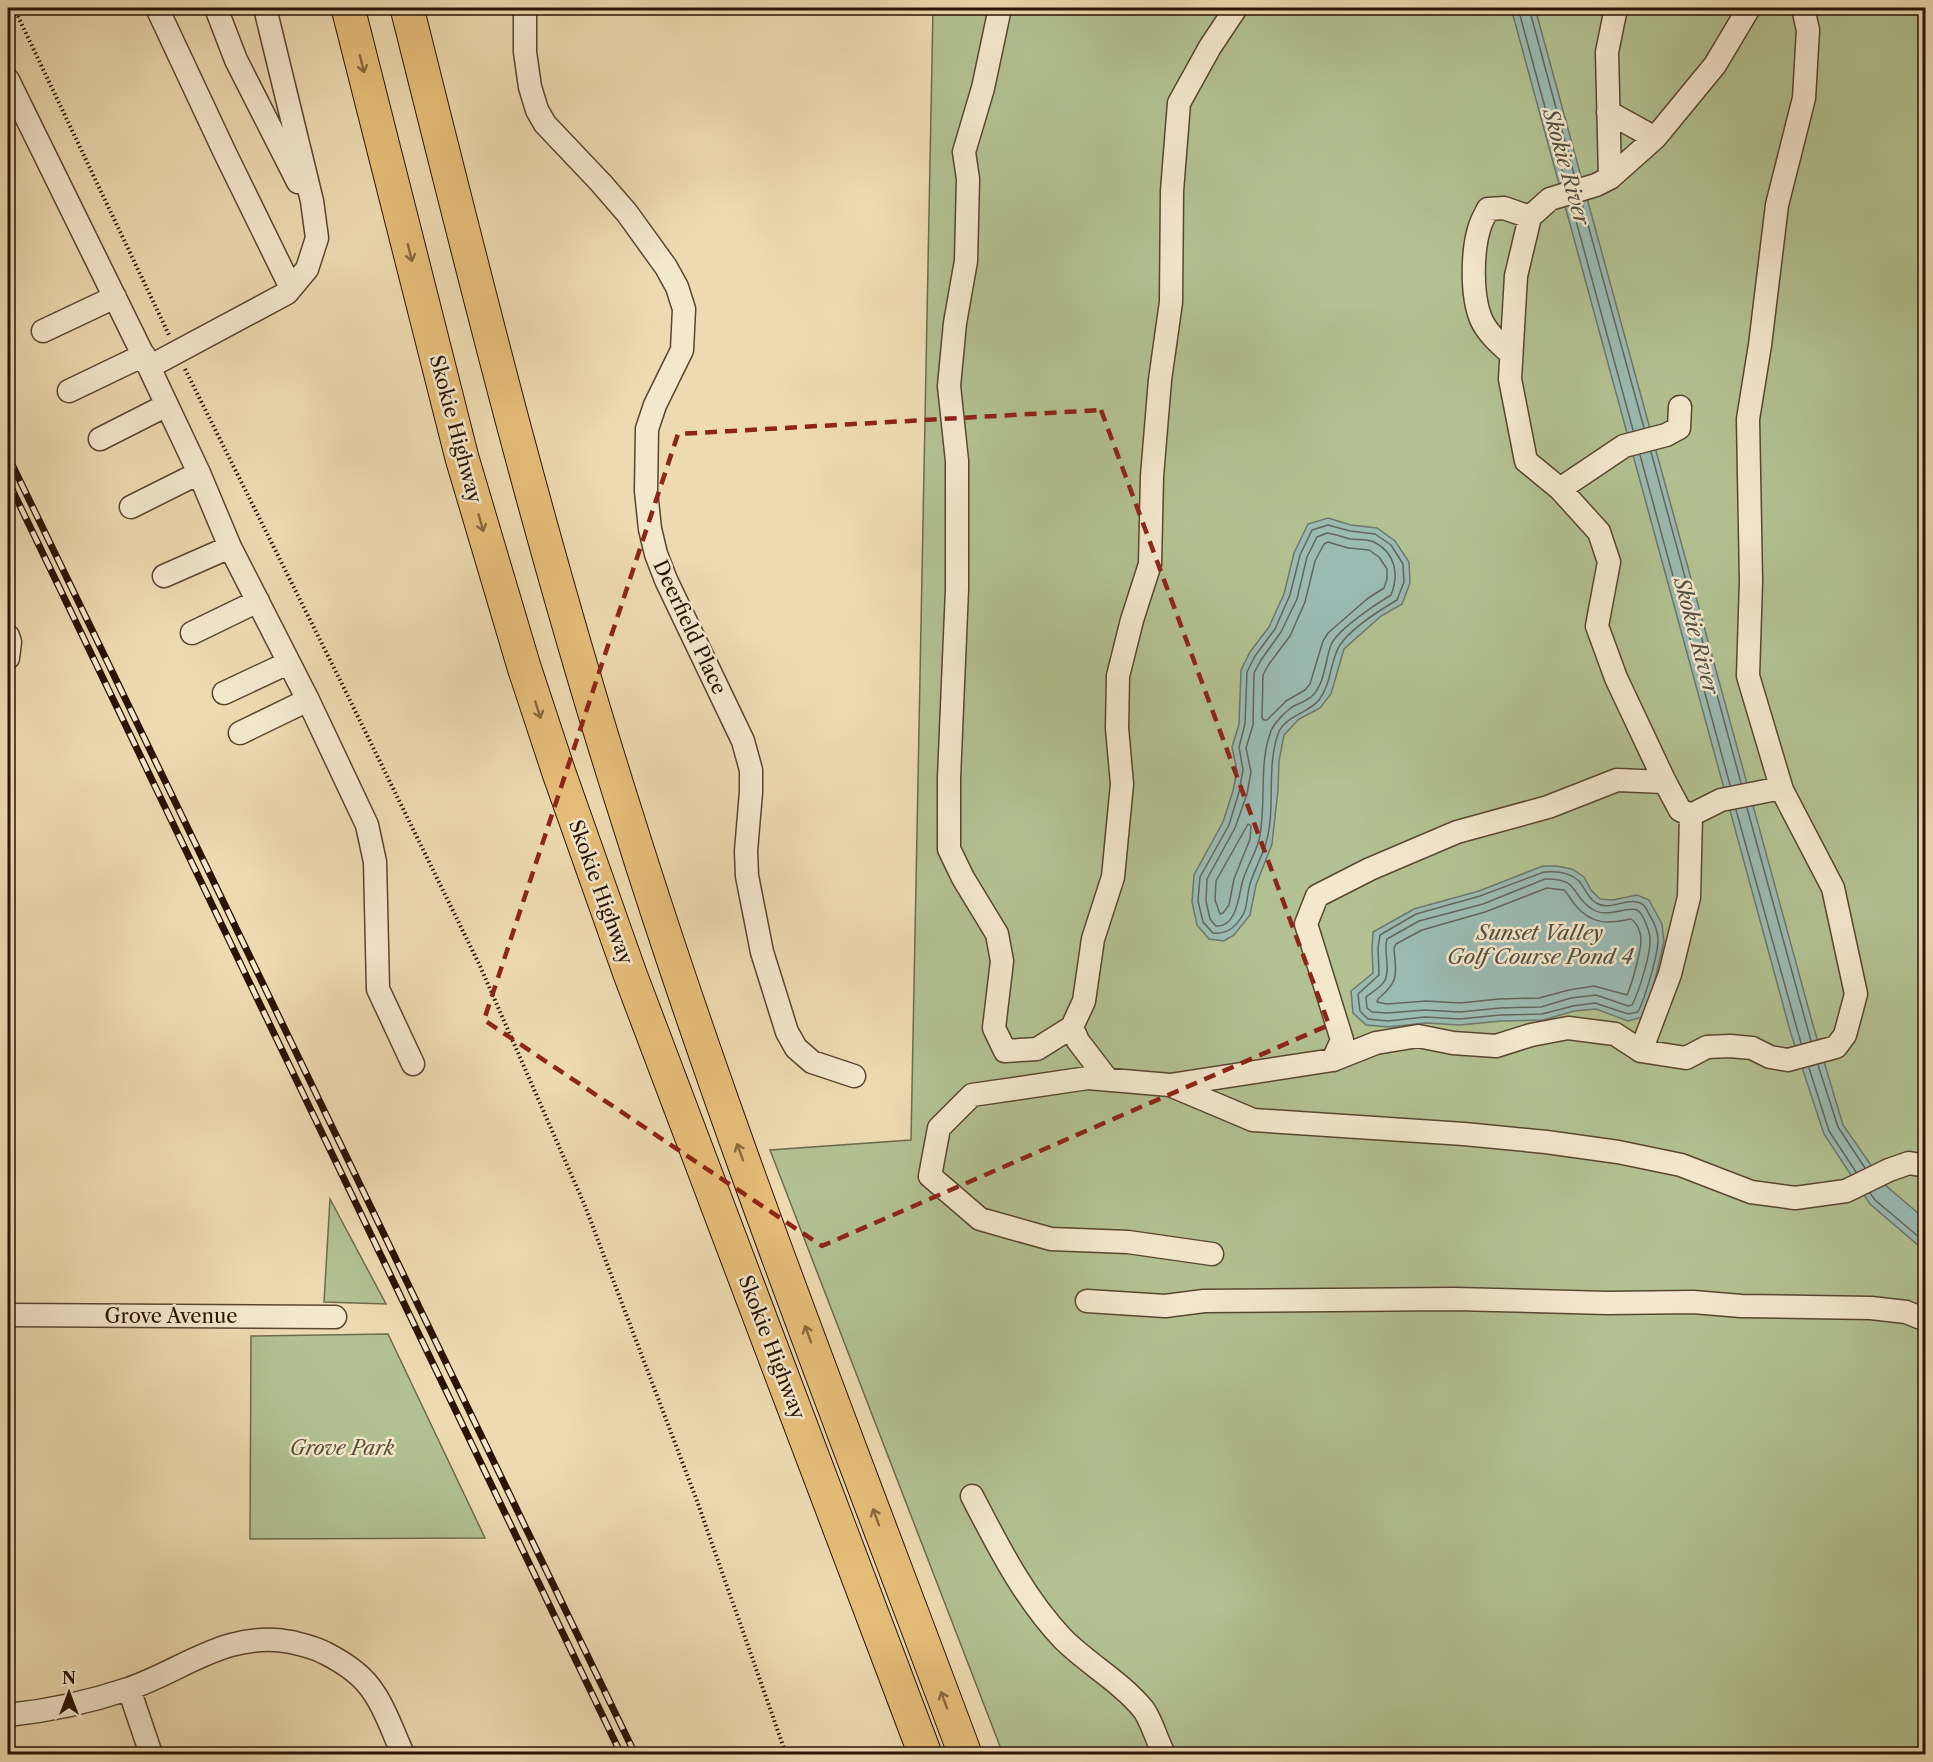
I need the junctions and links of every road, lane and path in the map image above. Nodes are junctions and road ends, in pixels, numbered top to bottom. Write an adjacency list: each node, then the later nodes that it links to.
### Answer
1 (14, 8): 22 (path)
2 (157, 8): 19 (street)
3 (216, 8): 17 (street)
4 (265, 8): 17 (street)
5 (348, 8): 64 (highway, Skokie Highway, one-way to 64)
6 (407, 8): 65 (highway, Skokie Highway, one-way to 6)
7 (525, 8): 49 (street, Deerfield Place)
8 (1000, 8): 45 (street)
9 (1236, 8): 45 (street)
10 (1616, 8): 14 (street)
11 (1749, 8): 15 (street)
12 (1803, 8): 43 (street)
13 (8, 80): 20 (street)
14 (1608, 112): 15 (street); 16 (street)
15 (1656, 138): 16 (street)
16 (1601, 182): 18 (street)
17 (314, 213): 19 (street)
18 (1530, 217): 23 (street); 23 (street)
19 (291, 288): 22 (street)
20 (115, 297): 21 (street); 24 (street)
21 (43, 331)
22 (177, 353): 24 (street); 63 (path)
23 (1512, 354): 30 (street)
24 (146, 361): 25 (street); 26 (street)
25 (69, 391)
26 (167, 405): 28 (street); 29 (street)
27 (1680, 406): 30 (street)
28 (100, 439)
29 (199, 473): 31 (street); 32 (street)
30 (1560, 489): 42 (street)
31 (132, 507)
32 (230, 547): 33 (street); 34 (street)
33 (165, 576)
34 (258, 602): 35 (street); 38 (street)
35 (192, 633)
36 (8, 636): 37 (street)
37 (8, 658)
38 (288, 663): 39 (street); 40 (street)
39 (224, 693)
40 (308, 700): 41 (street); 48 (street)
41 (240, 733)
42 (1665, 782): 44 (street); 47 (street)
43 (1771, 790): 44 (street); 46 (street)
44 (1691, 815): 46 (street)
45 (1072, 1027): 50 (street)
46 (1641, 1051): 47 (street)
47 (1333, 1060): 51 (street)
48 (413, 1064)
49 (854, 1076)
50 (1107, 1079): 51 (street); 53 (street)
51 (1170, 1085): 52 (street)
52 (1926, 1166)
53 (1212, 1254)
54 (1087, 1301): 57 (street)
55 (8, 1315): 56 (street, Grove Avenue)
56 (335, 1317)
57 (1926, 1320)
58 (972, 1496): 66 (street)
59 (129, 1689): 60 (street); 61 (street); 62 (street)
60 (8, 1715)
61 (151, 1755)
62 (404, 1755)
63 (786, 1755)
64 (925, 1755)
65 (964, 1755)
66 (1164, 1755)

